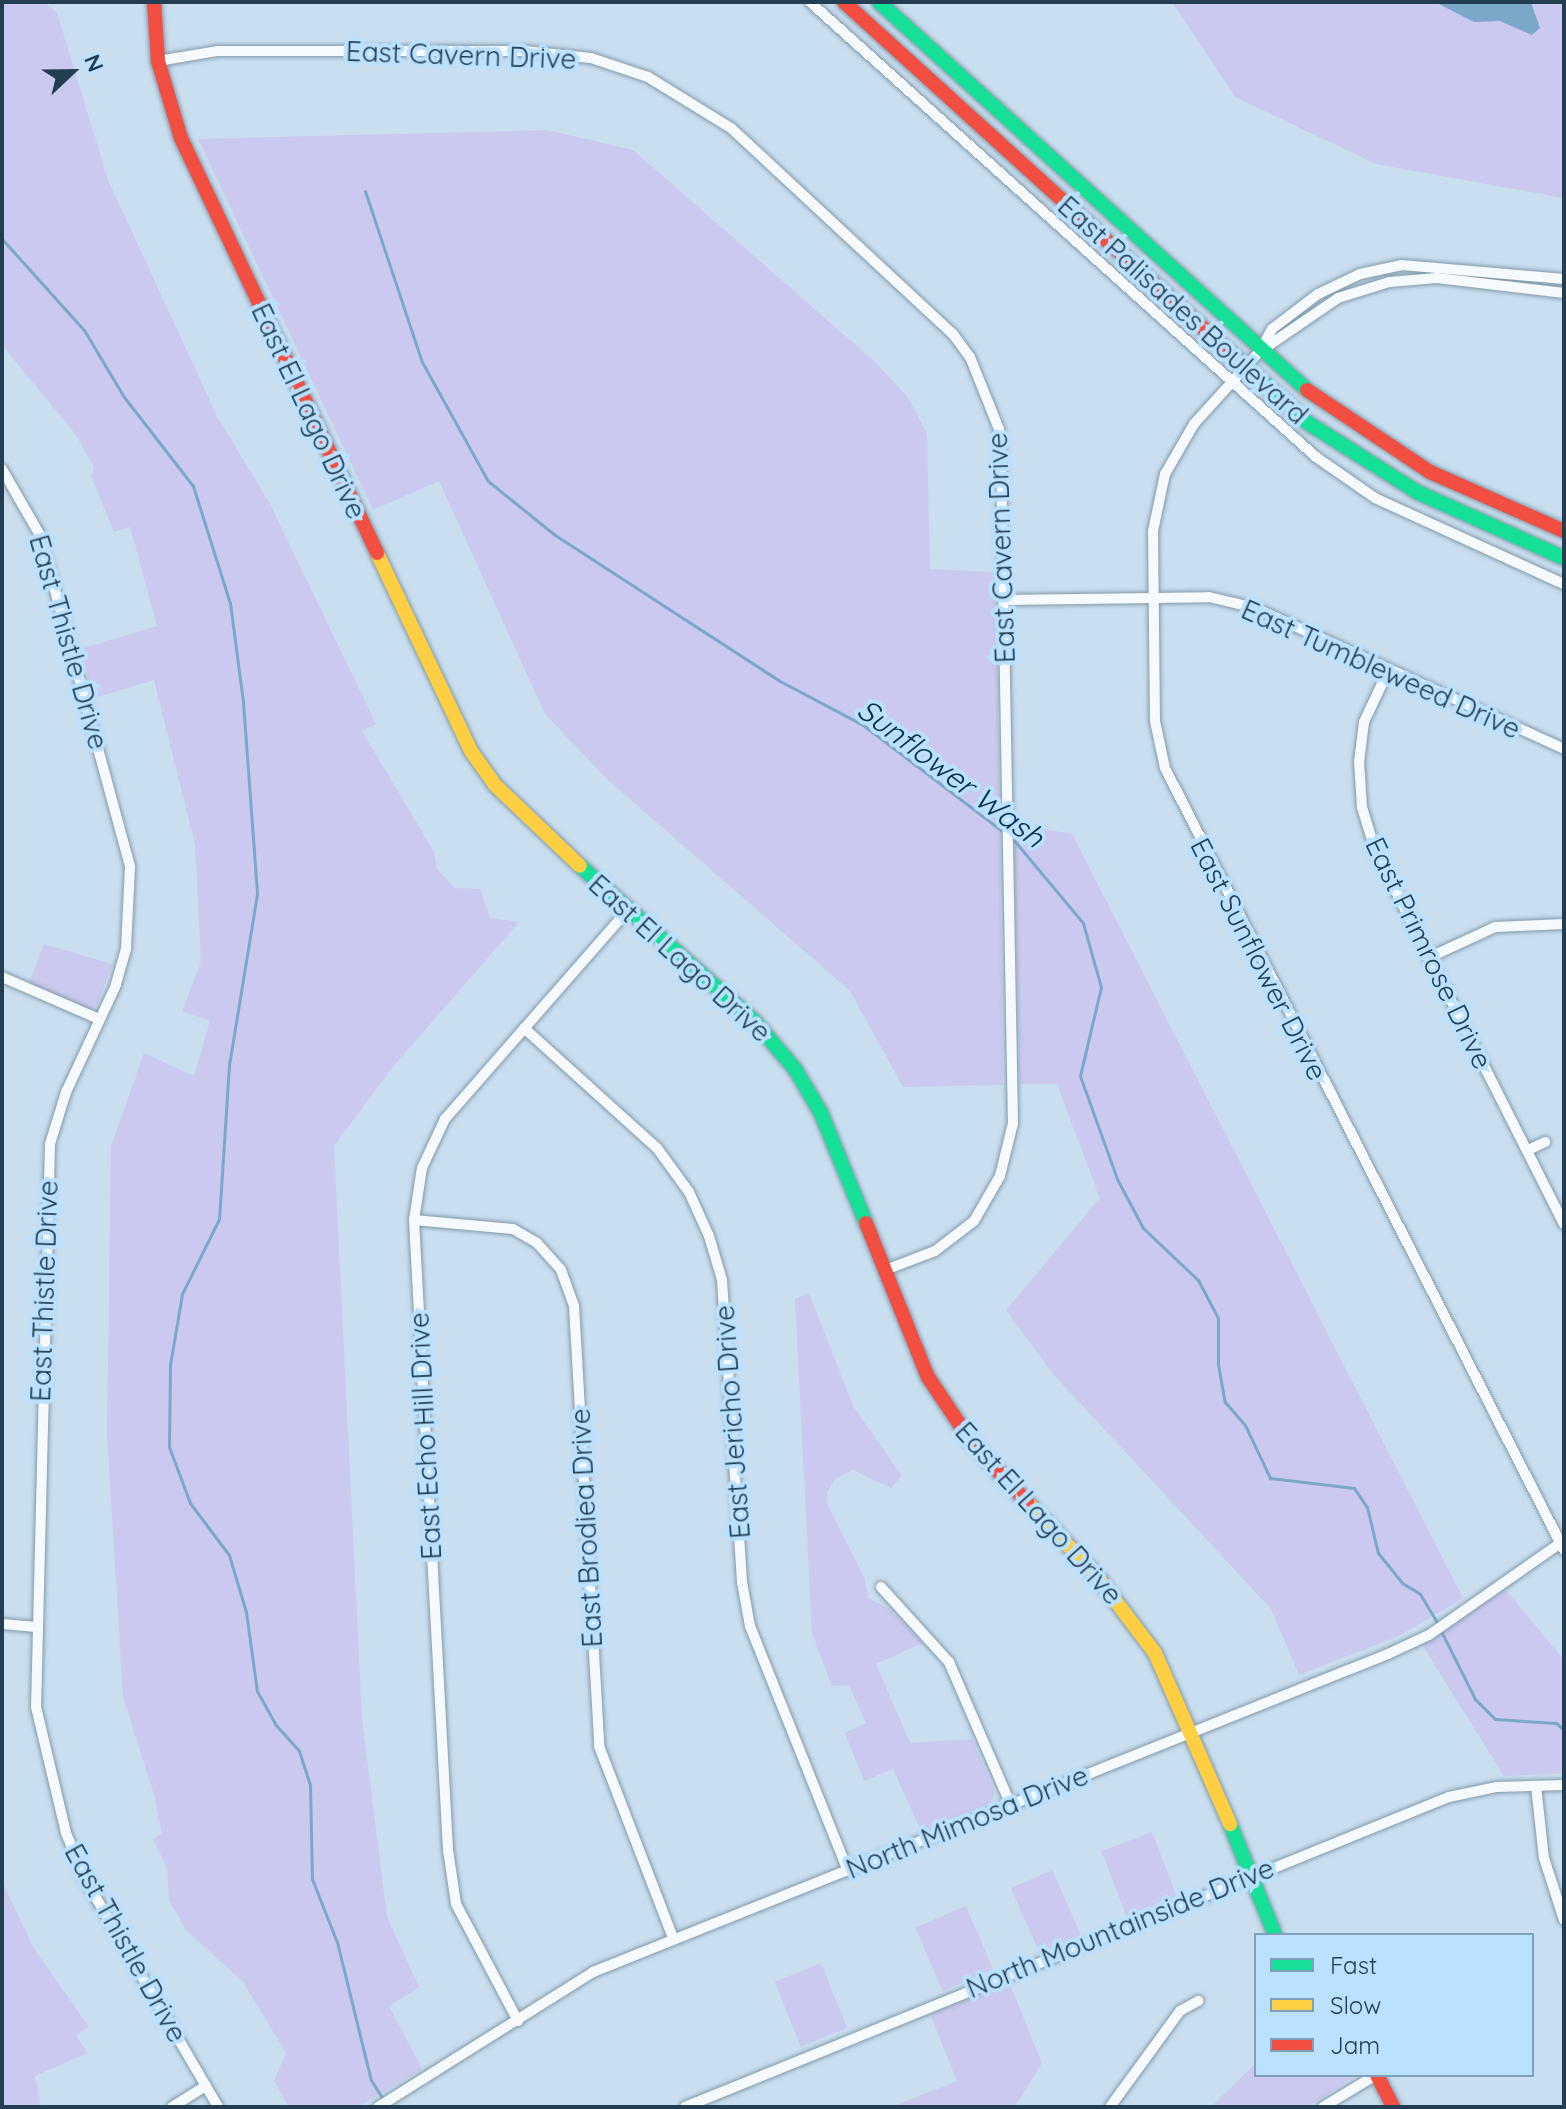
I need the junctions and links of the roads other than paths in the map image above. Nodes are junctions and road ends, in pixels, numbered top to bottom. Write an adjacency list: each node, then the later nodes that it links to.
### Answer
1 (154, 2): 5 (street, East El Lago Drive)
2 (810, 2): 12 (street)
3 (844, 2): 11 (street, East Palisades Boulevard)
4 (879, 2): 10 (street, East Palisades Boulevard)
5 (158, 61): 18 (street, East Cavern Drive); 21 (street, East El Lago Drive)
6 (1422, 265): 7 (street); 8 (street); 10 (street)
7 (1423, 279): 9 (street); 10 (street)
8 (1564, 279): 9 (street)
9 (1563, 292)
10 (1260, 351): 11 (street, East Sunflower Drive); 14 (street, East Palisades Boulevard)
11 (1244, 368): 12 (street, East Sunflower Drive); 15 (street, East Palisades Boulevard)
12 (1230, 384): 16 (street); 17 (street, East Sunflower Drive)
13 (2, 469): 25 (street, East Thistle Drive)
14 (1564, 531)
15 (1564, 558)
16 (1564, 584)
17 (1154, 597): 18 (street, East Tumbleweed Drive); 19 (street, East Tumbleweed Drive); 32 (street, East Sunflower Drive)
18 (1004, 600): 31 (street, East Cavern Drive)
19 (1388, 671): 20 (street, East Tumbleweed Drive); 23 (street, East Primrose Drive)
20 (1564, 749)
21 (628, 910): 26 (street, East Echo Hill Drive); 31 (street, East El Lago Drive)
22 (1564, 924): 23 (street)
23 (1428, 958): 28 (street, East Primrose Drive)
24 (2, 977): 25 (street)
25 (99, 1019): 35 (street, East Thistle Drive)
26 (524, 1028): 29 (street, East Echo Hill Drive); 40 (street, East Jericho Drive)
27 (1545, 1142): 28 (street)
28 (1528, 1150): 30 (street, East Primrose Drive)
29 (414, 1220): 44 (street, East Brodiea Drive); 46 (street, East Echo Hill Drive)
30 (1564, 1224)
31 (885, 1270): 36 (street, East El Lago Drive)
32 (1562, 1547): 36 (street, North Mimosa Drive)
33 (881, 1587): 39 (street)
34 (2, 1624): 35 (street)
35 (34, 1627): 49 (street, East Thistle Drive)
36 (1191, 1729): 39 (street, North Mimosa Drive); 41 (street, East El Lago Drive)
37 (1564, 1785): 38 (street, North Mountainside Drive)
38 (1536, 1786): 41 (street, North Mountainside Drive); 42 (street)
39 (1011, 1805): 40 (street, North Mimosa Drive)
40 (848, 1871): 44 (street, North Mimosa Drive)
41 (1249, 1876): 43 (street, East El Lago Drive); 53 (street, North Mountainside Drive)
42 (1564, 1920)
43 (1274, 1933)
44 (673, 1938): 46 (street, North Mimosa Drive)
45 (1198, 2001): 54 (street)
46 (518, 2021): 52 (street, North Mimosa Drive)
47 (1373, 2077): 55 (street)
48 (1377, 2077): 56 (street)
49 (206, 2086): 50 (street); 51 (street, East Thistle Drive)
50 (172, 2107)
51 (218, 2107)
52 (378, 2107)
53 (685, 2107)
54 (1110, 2107)
55 (1323, 2107)
56 (1393, 2107)

